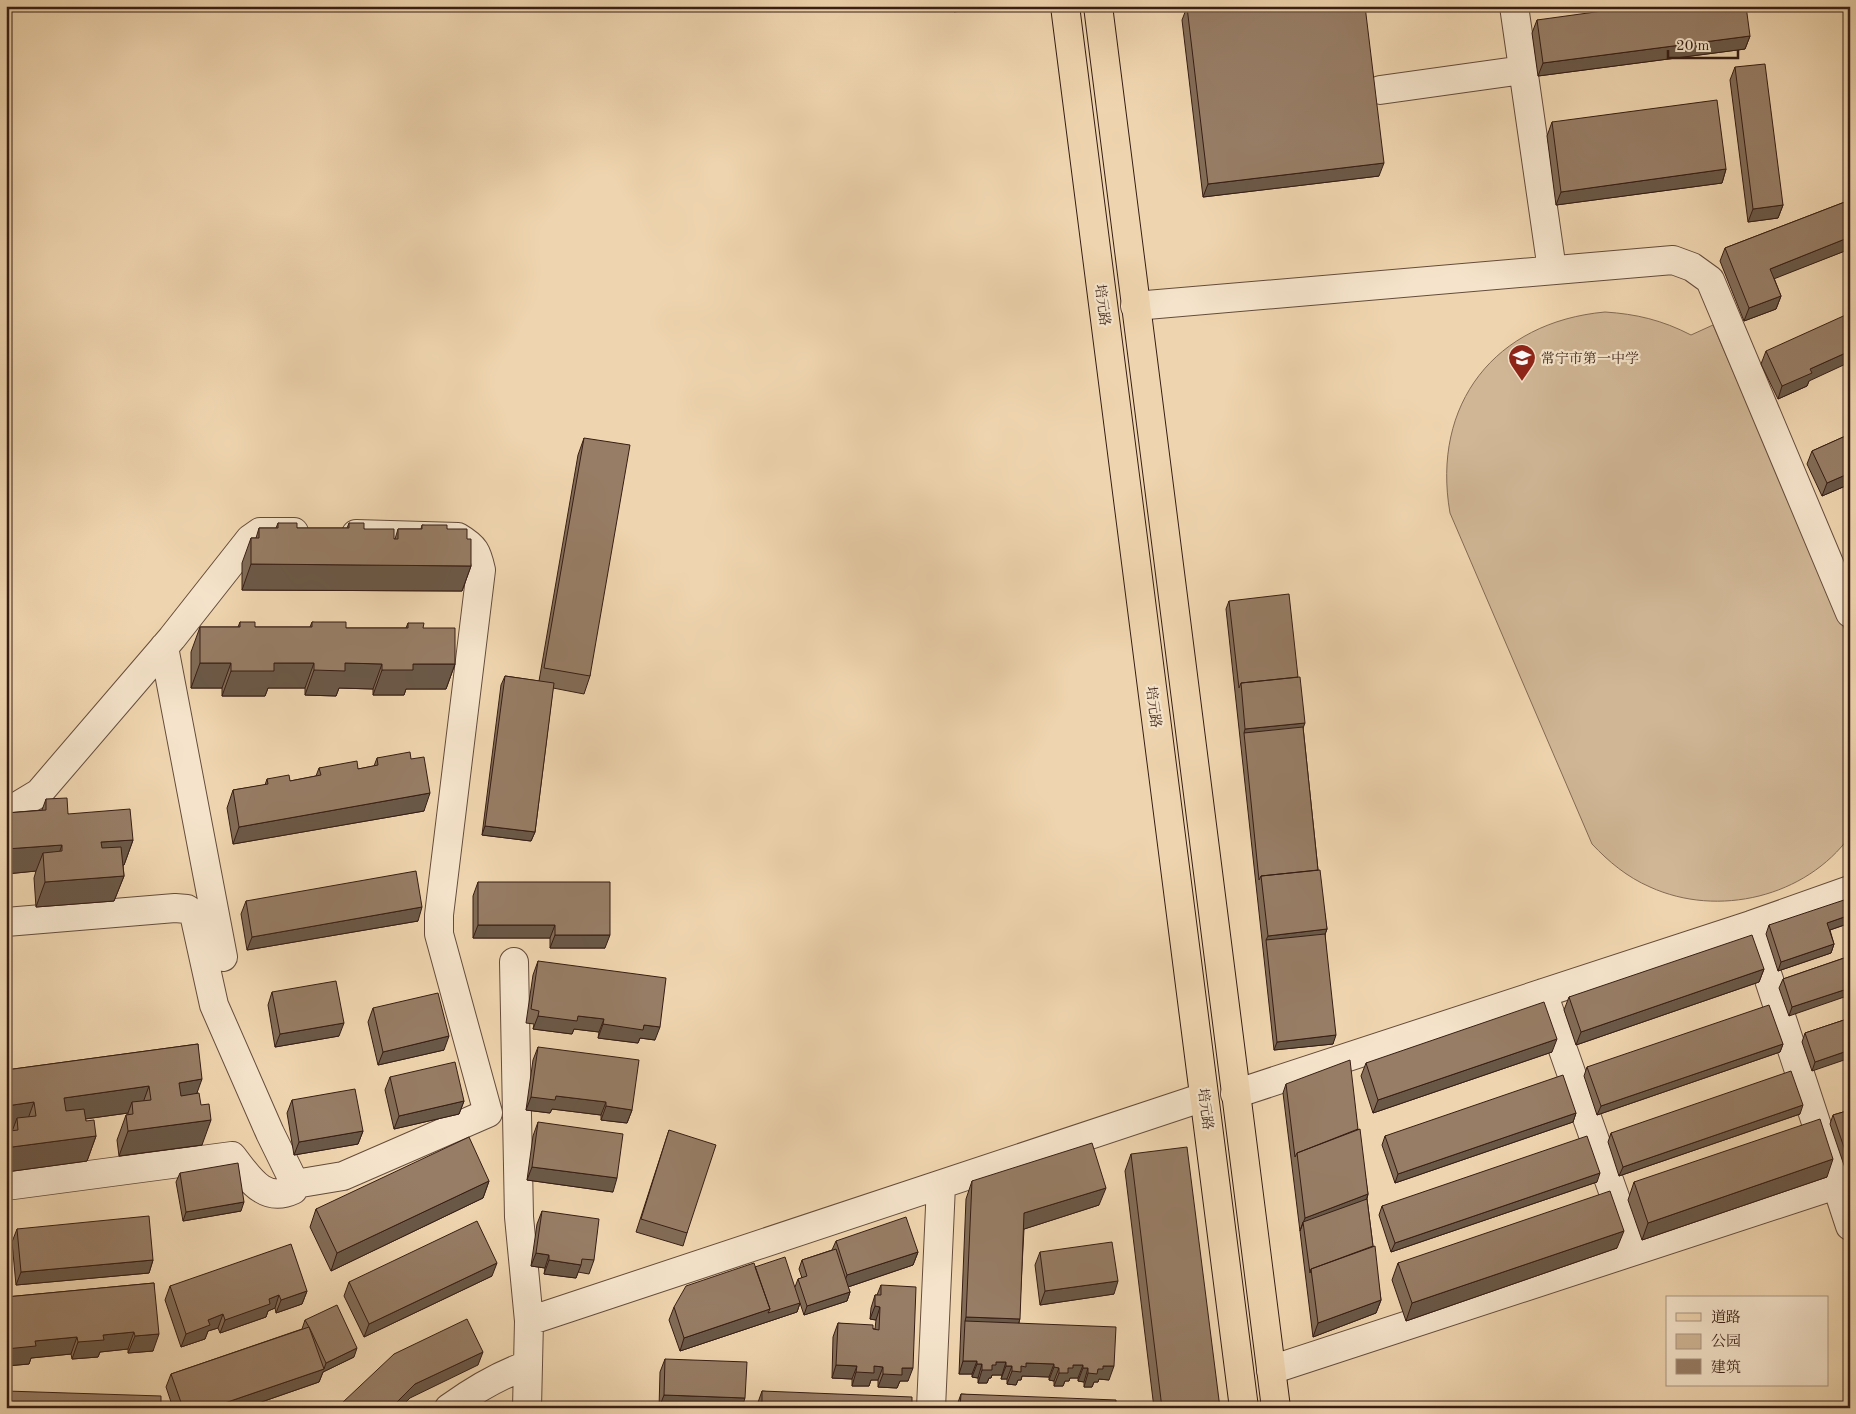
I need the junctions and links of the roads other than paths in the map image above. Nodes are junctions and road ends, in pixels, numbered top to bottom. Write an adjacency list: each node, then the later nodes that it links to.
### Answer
1 (1065, 6): 18 (main road, 培元路)
2 (1098, 6): 7 (main road)
3 (1514, 6): 4 (street)
4 (1523, 70): 5 (street); 6 (street)
5 (1380, 90)
6 (1552, 270): 7 (street); 8 (street)
7 (1135, 306): 17 (main road)
8 (1850, 613)
9 (164, 647): 10 (street); 16 (street); 19 (street)
10 (6, 813)
11 (1850, 890): 13 (street)
12 (6, 922): 16 (street)
13 (1751, 924): 15 (street); 21 (street)
14 (514, 962): 25 (street)
15 (1543, 993): 17 (street); 24 (street)
16 (222, 1024): 19 (street)
17 (1235, 1094): 27 (main road)
18 (1204, 1097): 20 (street); 31 (main road, 培元路)
19 (295, 1184): 22 (street)
20 (941, 1184): 25 (street); 30 (street)
21 (1836, 1184): 23 (street); 24 (street)
22 (6, 1186)
23 (1850, 1226)
24 (1634, 1251): 27 (street)
25 (529, 1321): 26 (street)
26 (528, 1365): 28 (street); 29 (street)
27 (1271, 1370): 32 (main road)
28 (449, 1408)
29 (527, 1408)
30 (932, 1408)
31 (1244, 1408)
32 (1276, 1408)

